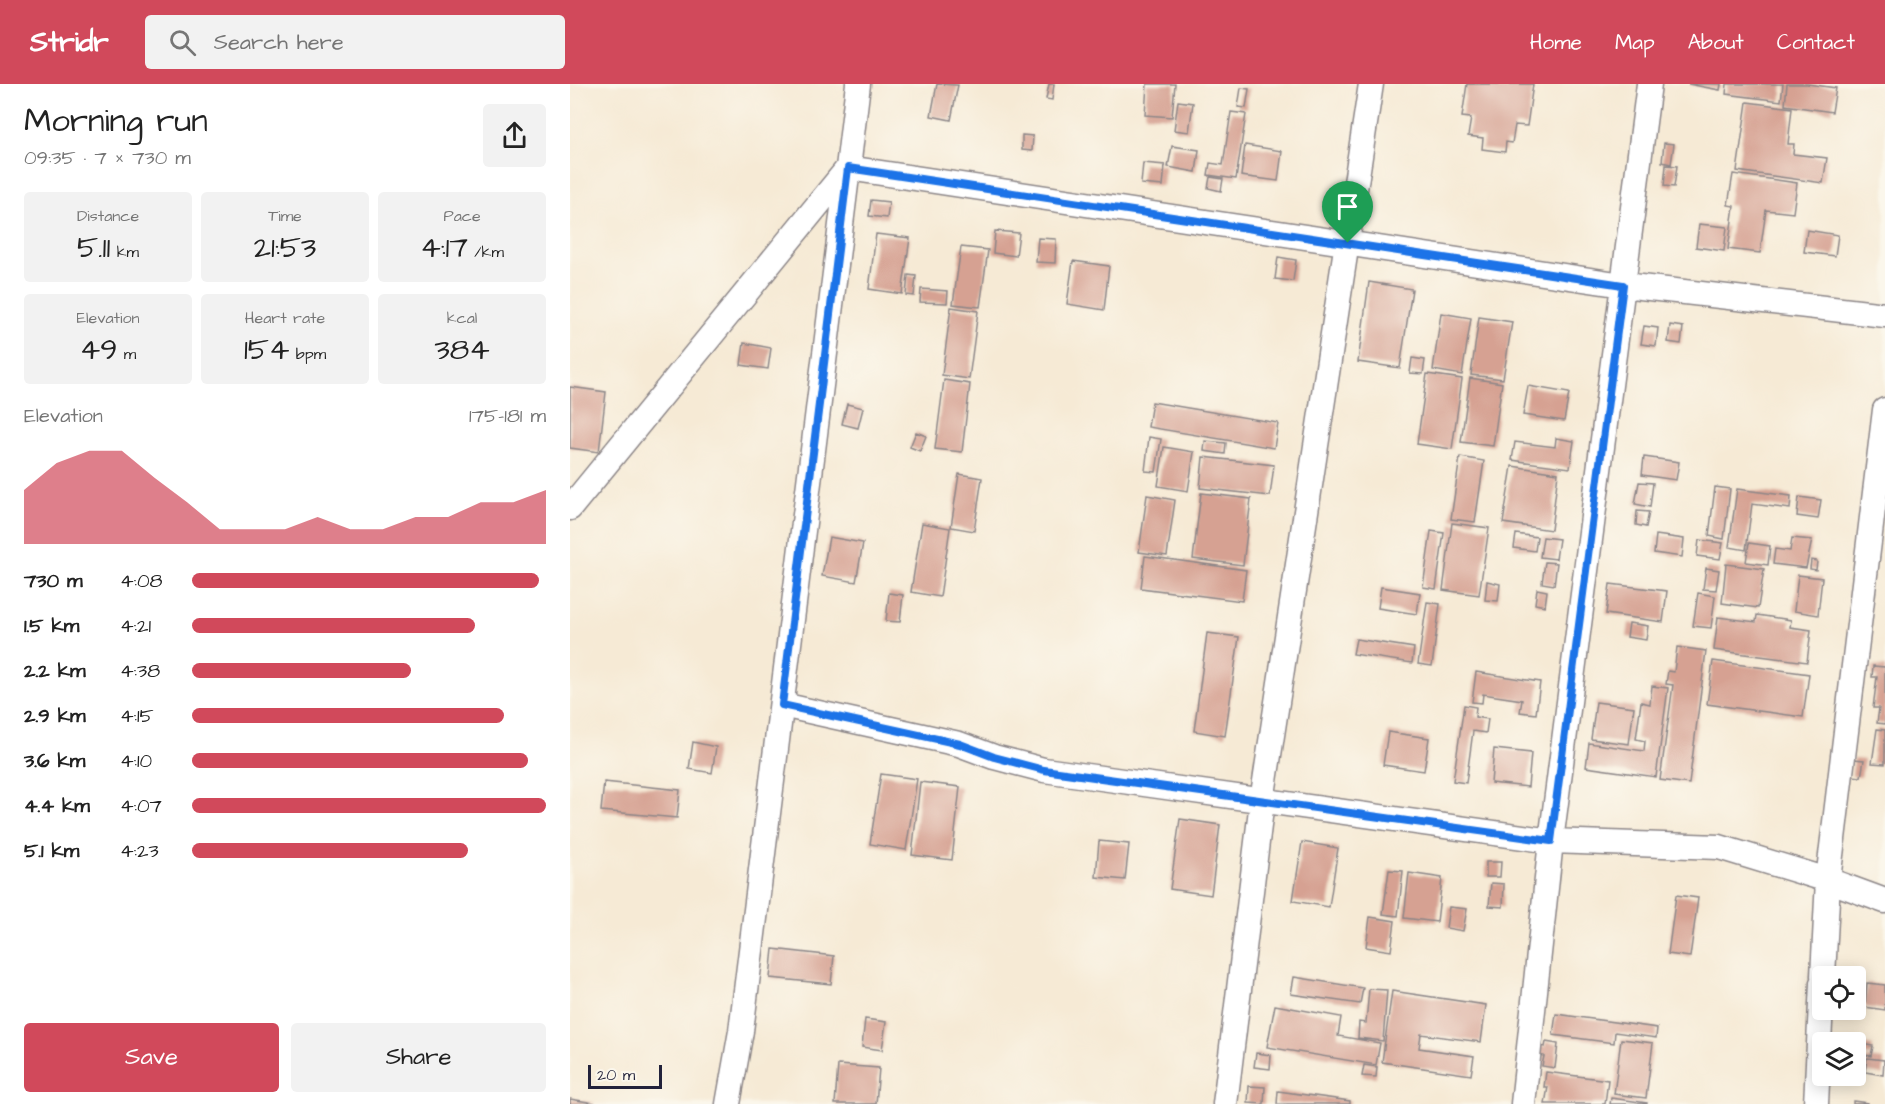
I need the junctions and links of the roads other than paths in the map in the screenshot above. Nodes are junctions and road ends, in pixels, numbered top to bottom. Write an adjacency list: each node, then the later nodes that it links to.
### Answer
1 (858, 84): 4 (street)
2 (1371, 84): 5 (street)
3 (1650, 84): 6 (street)
4 (848, 168): 5 (street); 9 (street); 10 (street)
5 (1348, 243): 6 (street); 11 (street)
6 (1623, 285): 7 (street); 12 (street)
7 (1885, 315)
8 (1885, 410): 13 (street)
9 (570, 508)
10 (782, 705): 11 (street); 17 (street)
11 (1263, 801): 12 (street); 18 (street)
12 (1551, 841): 13 (street); 19 (street)
13 (1828, 880): 14 (street); 15 (street)
14 (1885, 901)
15 (1824, 966)
16 (1820, 1020): 20 (street)
17 (728, 1104)
18 (1225, 1104)
19 (1523, 1104)
20 (1816, 1104)

